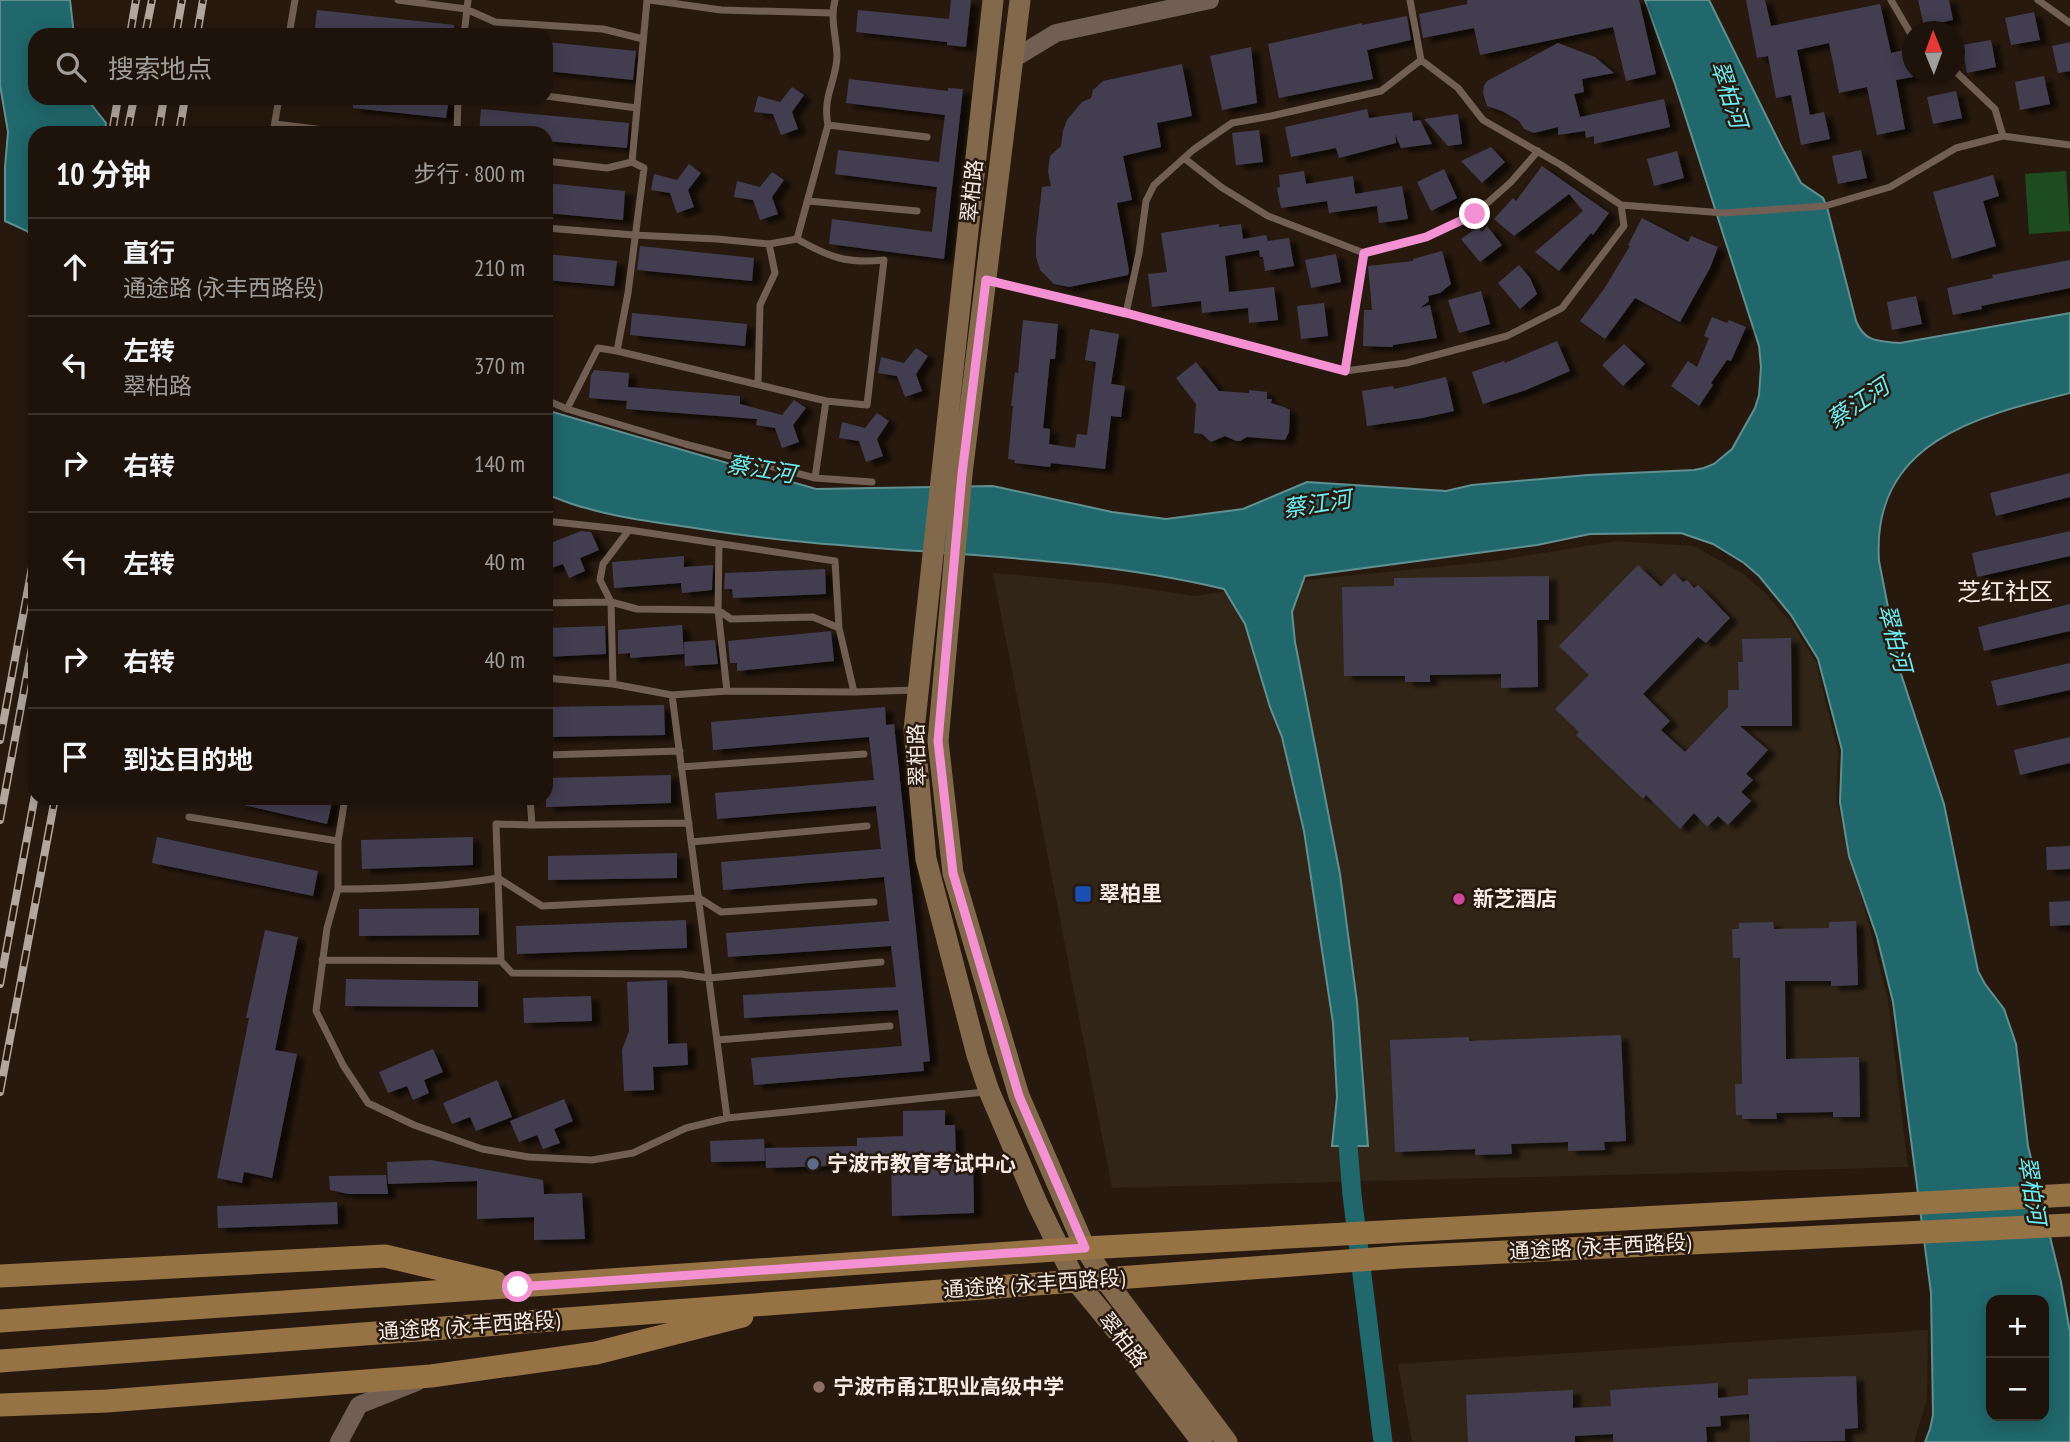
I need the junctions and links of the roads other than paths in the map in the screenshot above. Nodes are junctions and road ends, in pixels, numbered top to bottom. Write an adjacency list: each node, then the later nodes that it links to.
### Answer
1 (295, 0): 15 (lane)
2 (398, 0): 11 (lane)
3 (649, 0): 12 (lane); 17 (lane)
4 (835, 0): 12 (lane)
5 (993, 0): 52 (main road, 翠柏路)
6 (1020, 0): 18 (main road, 翠柏路)
7 (1210, 0): 18 (street)
8 (1410, 0): 19 (lane)
9 (1891, 0): 13 (lane)
10 (2038, 0): 14 (lane)
11 (467, 4): 16 (lane); 17 (lane)
12 (832, 13): 26 (lane)
13 (1904, 21)
14 (2070, 23)
15 (290, 28)
16 (465, 28)
17 (643, 39): 24 (lane)
18 (1013, 59): 44 (main road, 翠柏路)
19 (1421, 60): 32 (lane); 33 (lane)
20 (1965, 80): 29 (lane)
21 (553, 97): 24 (lane)
22 (278, 105): 25 (lane)
23 (458, 105): 28 (lane)
24 (637, 108): 34 (lane)
25 (275, 124): 27 (lane)
26 (828, 125): 30 (lane); 36 (lane)
27 (291, 126)
28 (457, 126)
29 (2003, 136): 31 (lane); 37 (lane)
30 (927, 137)
31 (2070, 145)
32 (1538, 151): 37 (lane); 43 (lane)
33 (1184, 158): 43 (lane); 45 (lane)
34 (632, 162): 35 (lane); 40 (lane)
35 (553, 163)
36 (808, 201): 38 (lane); 41 (lane)
37 (1621, 205): 47 (lane)
38 (917, 211)
39 (553, 229): 40 (lane)
40 (634, 236): 42 (lane); 46 (lane)
41 (797, 239): 42 (lane); 49 (lane)
42 (769, 244): 48 (lane)
43 (1364, 253): 47 (lane)
44 (986, 280): 45 (lane); 52 (main road, 翠柏路)
45 (1126, 313): 47 (lane)
46 (617, 351): 48 (lane); 51 (lane)
47 (1345, 371)
48 (758, 384): 49 (lane)
49 (826, 401): 53 (lane)
50 (553, 403): 51 (lane)
51 (568, 409): 53 (lane)
52 (952, 472): 64 (main road, 翠柏路); 94 (main road, 翠柏路)
53 (815, 478): 54 (lane)
54 (872, 482)
55 (553, 522): 56 (lane)
56 (629, 530): 57 (lane); 59 (lane)
57 (719, 544): 60 (lane); 61 (lane)
58 (553, 603): 59 (lane)
59 (611, 603): 60 (lane); 63 (lane)
60 (718, 610): 61 (lane); 65 (lane)
61 (839, 628): 66 (lane)
62 (553, 679): 63 (lane)
63 (612, 684): 67 (lane)
64 (918, 690): 66 (lane); 90 (main road, 翠柏路)
65 (727, 691): 66 (lane); 67 (lane)
66 (854, 692)
67 (672, 695): 68 (lane)
68 (680, 751): 70 (lane); 71 (lane)
69 (864, 754): 71 (lane)
70 (553, 755)
71 (681, 767): 75 (lane)
72 (344, 805): 78 (lane)
73 (531, 805): 76 (lane)
74 (189, 817): 78 (lane)
75 (689, 823): 76 (lane); 79 (lane)
76 (532, 825): 80 (lane)
77 (867, 826): 79 (lane)
78 (338, 841): 81 (lane)
79 (691, 842): 82 (lane)
80 (498, 878): 81 (lane); 82 (lane); 85 (lane)
81 (338, 889): 84 (lane)
82 (699, 898): 83 (lane); 87 (lane)
83 (874, 902)
84 (322, 960): 85 (lane); 91 (lane)
85 (501, 961): 87 (lane)
86 (881, 962): 87 (lane)
87 (709, 978): 89 (lane)
88 (890, 1026): 89 (lane)
89 (717, 1040): 91 (lane)
90 (989, 1091): 91 (lane); 95 (main road, 翠柏路)
91 (727, 1118)
92 (2070, 1195): 94 (main road, 通途路 (永丰西路段))
93 (2070, 1225): 97 (main road, 通途路 (永丰西路段))
94 (1085, 1248): 95 (main road, 通途路 (永丰西路段)); 97 (main road, 翠柏路)
95 (1060, 1251): 98 (main road, 翠柏路); 99 (main road, 通途路 (永丰西路段))
96 (0, 1276): 99 (main road)
97 (1104, 1279): 98 (main road, 通途路 (永丰西路段)); 107 (main road, 翠柏路)
98 (1075, 1280): 100 (main road, 通途路 (永丰西路段)); 106 (main road, 翠柏路)
99 (518, 1287): 101 (main road, 通途路 (永丰西路段))
100 (802, 1301): 102 (main road, 通途路 (永丰西路段)); 103 (main road)
101 (0, 1321)
102 (0, 1361)
103 (431, 1376): 104 (main road); 105 (street)
104 (0, 1405)
105 (339, 1442)
106 (1202, 1442)
107 (1227, 1442)

